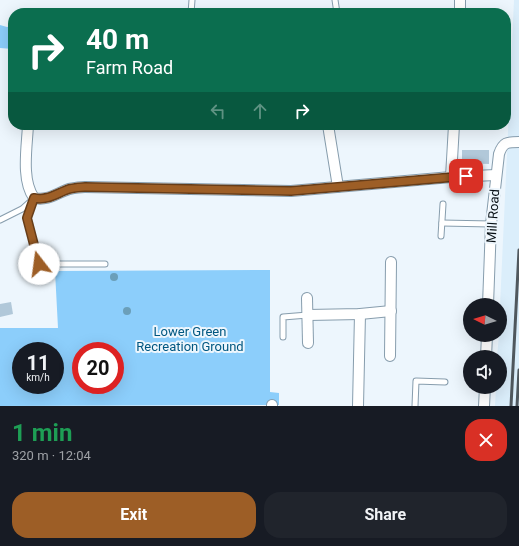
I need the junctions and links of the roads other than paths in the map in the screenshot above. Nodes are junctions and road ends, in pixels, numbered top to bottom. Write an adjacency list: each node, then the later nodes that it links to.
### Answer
1 (28, 130): 8 (street)
2 (329, 130): 7 (street)
3 (454, 130): 6 (street)
4 (519, 142): 5 (street, Mill Road)
5 (496, 175): 6 (street); 12 (street, Mill Road)
6 (451, 177): 7 (street)
7 (338, 187): 8 (street)
8 (34, 198): 10 (lane); 15 (lane)
9 (443, 204): 11 (lane)
10 (0, 220)
11 (442, 223): 12 (lane); 13 (lane)
12 (491, 224): 17 (street, Mill Road)
13 (441, 236)
14 (392, 262): 18 (street)
15 (105, 264)
16 (308, 298): 20 (street)
17 (488, 298)
18 (391, 311): 19 (street); 23 (street)
19 (360, 314): 20 (street); 26 (street)
20 (308, 315): 21 (lane); 22 (street)
21 (283, 337)
22 (308, 343)
23 (390, 356)
24 (445, 382): 27 (lane)
25 (485, 394): 28 (street)
26 (358, 406)
27 (414, 406)
28 (484, 406)

